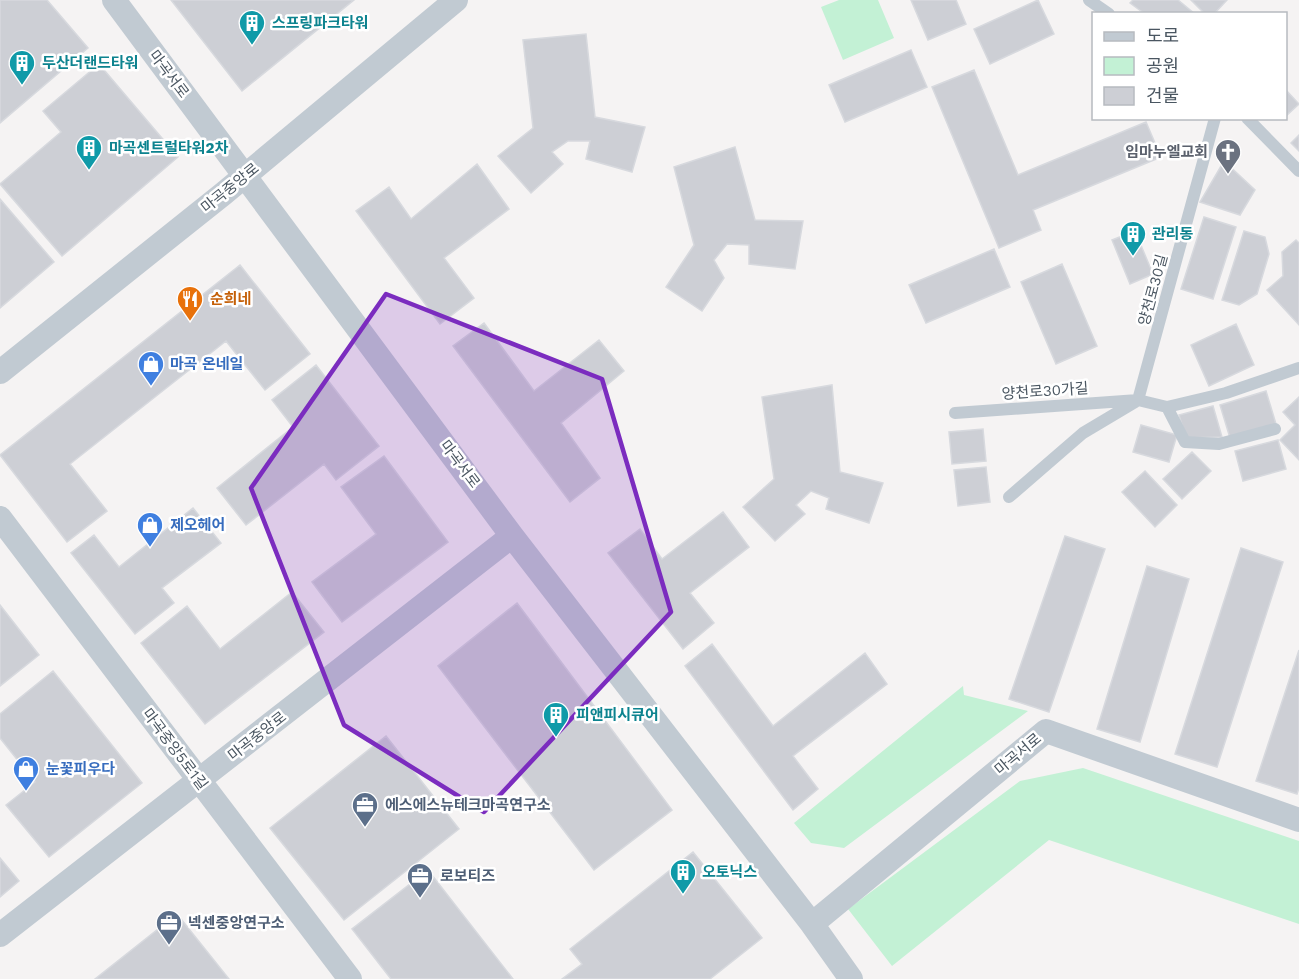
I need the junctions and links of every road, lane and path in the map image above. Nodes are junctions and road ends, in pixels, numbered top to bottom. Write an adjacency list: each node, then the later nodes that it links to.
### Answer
1 (114, 0): 8 (street, 마곡서로)
2 (456, 0): 8 (street, 마곡중앙로)
3 (1089, 0): 4 (lane)
4 (1105, 12)
5 (1214, 120): 11 (lane, 양천로30길)
6 (1249, 120): 7 (lane)
7 (1299, 171)
8 (245, 176): 10 (street, 마곡중앙로); 17 (street, 마곡서로)
9 (1299, 368): 12 (lane, 양천로30가길)
10 (0, 372)
11 (1138, 400): 12 (lane, 양천로30가길); 13 (lane, 양천로30가길); 15 (lane)
12 (1167, 407): 14 (lane)
13 (955, 413)
14 (1275, 429)
15 (1009, 497)
16 (0, 518): 18 (street, 마곡중앙5로1길)
17 (512, 536): 18 (street, 마곡중앙로); 20 (street, 마곡서로)
18 (199, 781): 21 (street, 마곡중앙로); 22 (street, 마곡중앙5로1길)
19 (1299, 820): 20 (street, 마곡서로)
20 (812, 924): 23 (street, 마곡서로)
21 (0, 935)
22 (350, 979)
23 (852, 979)

